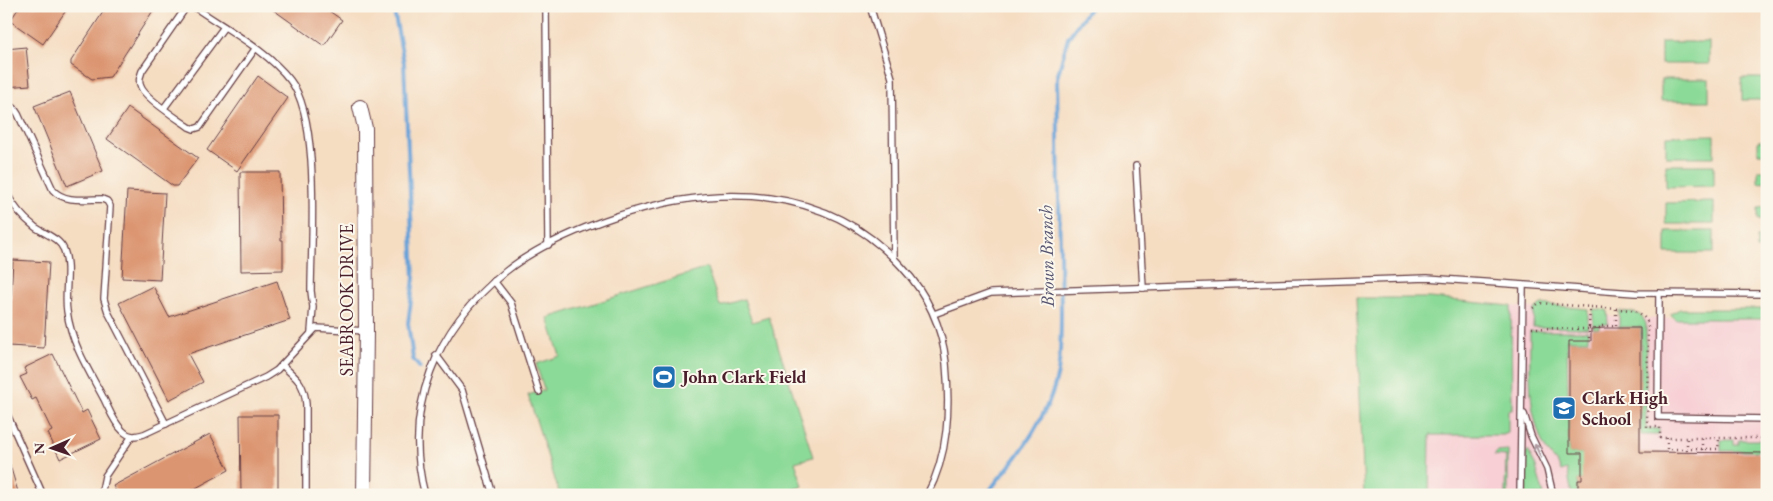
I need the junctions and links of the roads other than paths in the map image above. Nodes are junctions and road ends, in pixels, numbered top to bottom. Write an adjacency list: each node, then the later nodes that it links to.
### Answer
1 (187, 6): 9 (lane)
2 (193, 6): 5 (lane)
3 (546, 6): 12 (lane)
4 (870, 6): 13 (lane)
5 (224, 27): 6 (lane); 9 (lane)
6 (255, 48): 9 (lane); 20 (lane)
7 (6, 105): 28 (lane)
8 (360, 107): 21 (street, SEABROOK DRIVE)
9 (164, 108)
10 (1136, 166): 16 (lane)
11 (6, 192): 29 (lane)
12 (548, 245): 13 (lane); 14 (lane)
13 (894, 258): 19 (lane)
14 (494, 281): 22 (lane); 24 (lane)
15 (1523, 286): 16 (lane); 17 (lane); 25 (lane)
16 (1143, 288): 19 (lane)
17 (1659, 293): 18 (lane); 27 (lane)
18 (1767, 294)
19 (934, 314): 36 (lane)
20 (311, 332): 21 (lane); 23 (lane)
21 (366, 332): 33 (street, SEABROOK DRIVE)
22 (436, 354): 34 (lane); 35 (lane)
23 (282, 365): 28 (lane); 32 (lane)
24 (539, 392)
25 (1522, 407): 37 (lane); 38 (lane, one-way to 25)
26 (6, 412): 30 (lane)
27 (1767, 418)
28 (166, 424): 29 (lane)
29 (132, 436): 31 (lane)
30 (43, 495)
31 (101, 495)
32 (306, 495)
33 (364, 495)
34 (425, 495)
35 (493, 495)
36 (927, 495)
37 (1520, 495)
38 (1553, 495)

